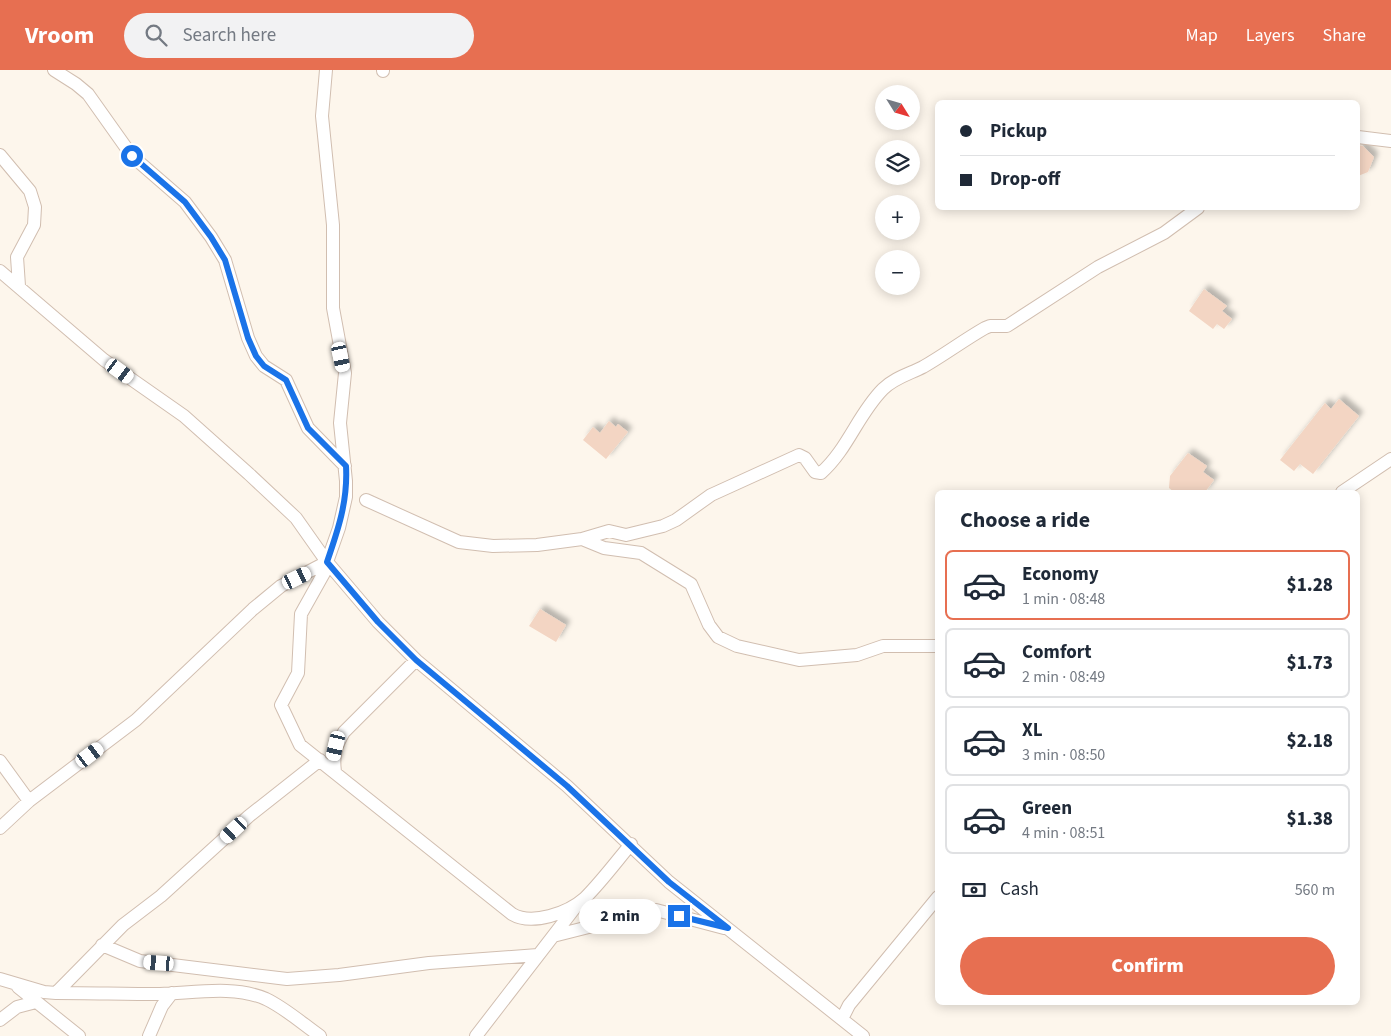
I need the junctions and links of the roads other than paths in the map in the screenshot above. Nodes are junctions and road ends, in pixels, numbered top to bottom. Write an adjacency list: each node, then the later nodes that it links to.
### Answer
1 (54, 70): 10 (street)
2 (326, 70): 10 (street)
3 (1360, 137): 4 (street)
4 (1391, 141)
5 (0, 155): 8 (street)
6 (1195, 210): 13 (street)
7 (0, 270): 8 (street)
8 (19, 286): 14 (street)
9 (1391, 460): 11 (street)
10 (346, 466): 14 (street)
11 (1345, 490)
12 (366, 500): 13 (street)
13 (582, 539): 15 (street)
14 (328, 563): 16 (street); 17 (street); 20 (street)
15 (935, 646)
16 (416, 660): 19 (street); 22 (street)
17 (320, 760): 19 (street); 27 (street)
18 (0, 761): 20 (street)
19 (335, 772): 24 (street)
20 (29, 802): 21 (street)
21 (0, 828)
22 (631, 844): 24 (street); 25 (street)
23 (935, 901): 36 (street)
24 (579, 902): 26 (street)
25 (728, 928): 26 (street); 36 (street)
26 (553, 936): 28 (street)
27 (102, 944): 28 (street); 32 (street)
28 (538, 956): 40 (street)
29 (0, 980): 30 (street)
30 (16, 985): 31 (street); 32 (street); 34 (street)
31 (0, 986)
32 (56, 993): 33 (street)
33 (172, 993): 38 (street); 39 (street)
34 (36, 1002): 35 (street); 37 (street)
35 (0, 1020)
36 (842, 1020): 41 (street)
37 (77, 1036)
38 (149, 1036)
39 (320, 1036)
40 (476, 1036)
41 (863, 1036)

